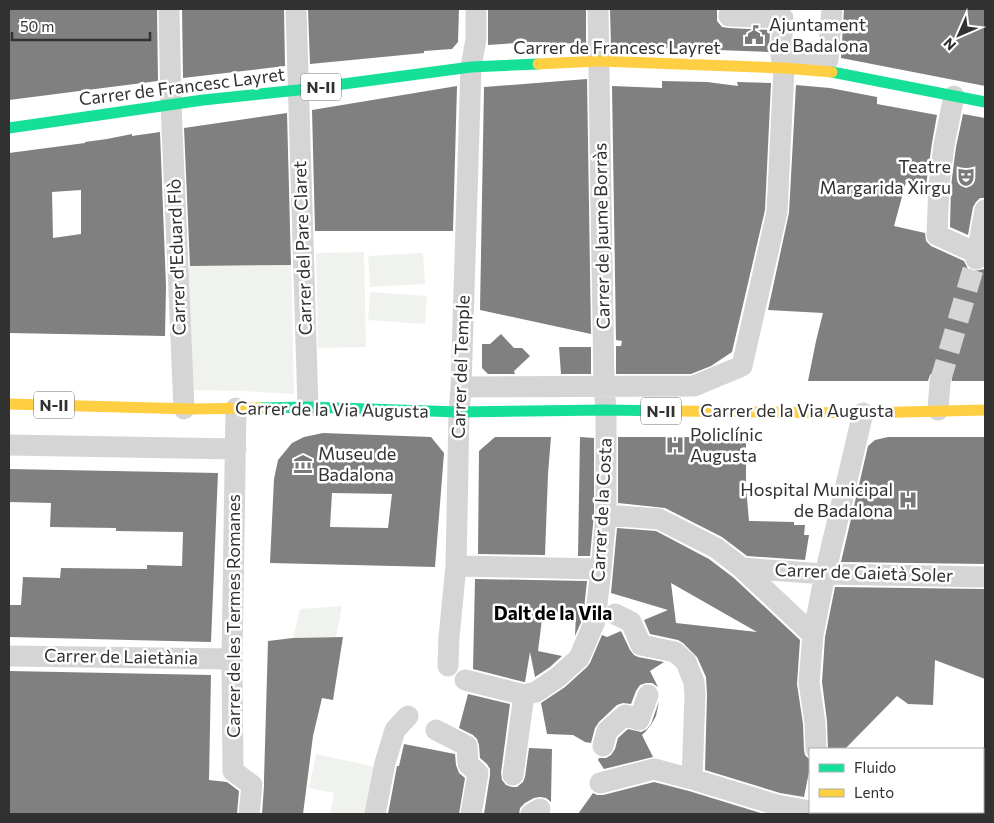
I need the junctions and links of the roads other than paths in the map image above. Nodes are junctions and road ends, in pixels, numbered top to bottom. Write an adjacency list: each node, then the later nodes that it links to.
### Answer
1 (169, 9): 15 (street, Carrer d'Eduard Flò)
2 (296, 9): 12 (street, Carrer del Pare Claret)
3 (476, 9): 9 (street, Carrer del Temple)
4 (598, 9): 8 (street, Carrer de Jaume Borràs)
5 (730, 9): 6 (street)
6 (832, 9)
7 (838, 9): 11 (street)
8 (599, 61): 9 (main road, Carrer de Francesc Layret / N-II); 10 (main road, Carrer de Francesc Layret / N-II); 20 (street, Carrer de Jaume Borràs)
9 (471, 66): 12 (main road, Carrer de Francesc Layret / N-II); 21 (street, Carrer del Temple)
10 (784, 68): 11 (main road, Carrer de Francesc Layret / N-II); 20 (street, Carrer de la Via Augusta)
11 (832, 72): 13 (main road, Carrer de Francesc Layret / N-II)
12 (298, 90): 15 (main road, Carrer de Francesc Layret / N-II); 23 (street, Carrer del Pare Claret)
13 (954, 96): 14 (main road, Carrer de Francesc Layret / N-II); 18 (street)
14 (985, 102)
15 (171, 105): 16 (main road, Carrer de Francesc Layret / N-II); 25 (street, Carrer d'Eduard Flò)
16 (9, 128)
17 (985, 210): 18 (street)
18 (980, 257)
19 (940, 382): 27 (street)
20 (604, 387): 21 (street, Carrer de la Via Augusta); 26 (street, Carrer de Jaume Borràs)
21 (461, 388): 29 (street, Carrer del Temple)
22 (9, 404): 25 (main road, Carrer de la Via Augusta / N-II)
23 (308, 407): 24 (main road, Carrer de la Via Augusta / N-II); 29 (main road, Carrer de la Via Augusta / N-II)
24 (236, 408): 25 (main road, Carrer de la Via Augusta / N-II); 32 (street, Carrer de les Termes Romanes)
25 (184, 409)
26 (606, 410): 29 (main road, Carrer de la Via Augusta / N-II); 30 (main road, Carrer de la Via Augusta / N-II); 33 (street, Carrer de la Costa)
27 (938, 410): 28 (main road, Carrer de la Via Augusta / N-II); 30 (main road, Carrer de la Via Augusta / N-II)
28 (985, 410)
29 (459, 412): 34 (street, Carrer del Temple)
30 (863, 413): 37 (street)
31 (9, 445): 32 (street)
32 (236, 449): 42 (street, Carrer de les Termes Romanes)
33 (606, 514): 35 (street); 36 (street, Carrer de la Costa)
34 (456, 566): 36 (street); 43 (street, Carrer del Temple)
35 (742, 568): 37 (street, Carrer de Gaietà Soler); 40 (street)
36 (597, 569): 45 (street, Carrer de la Costa)
37 (822, 577): 38 (street, Carrer de Gaietà Soler); 40 (street)
38 (985, 577)
39 (615, 614): 52 (street)
40 (813, 634): 50 (street)
41 (9, 656): 42 (street, Carrer de Laietània)
42 (232, 659): 56 (street, Carrer de les Termes Romanes)
43 (448, 666)
44 (465, 680): 45 (street)
45 (524, 695): 51 (street)
46 (648, 695): 49 (street)
47 (408, 716): 57 (street)
48 (436, 730): 58 (street)
49 (603, 746)
50 (816, 748)
51 (513, 775)
52 (692, 779): 53 (street); 54 (street)
53 (600, 783)
54 (776, 810): 55 (street)
55 (809, 810)
56 (249, 814)
57 (375, 814)
58 (471, 814)

